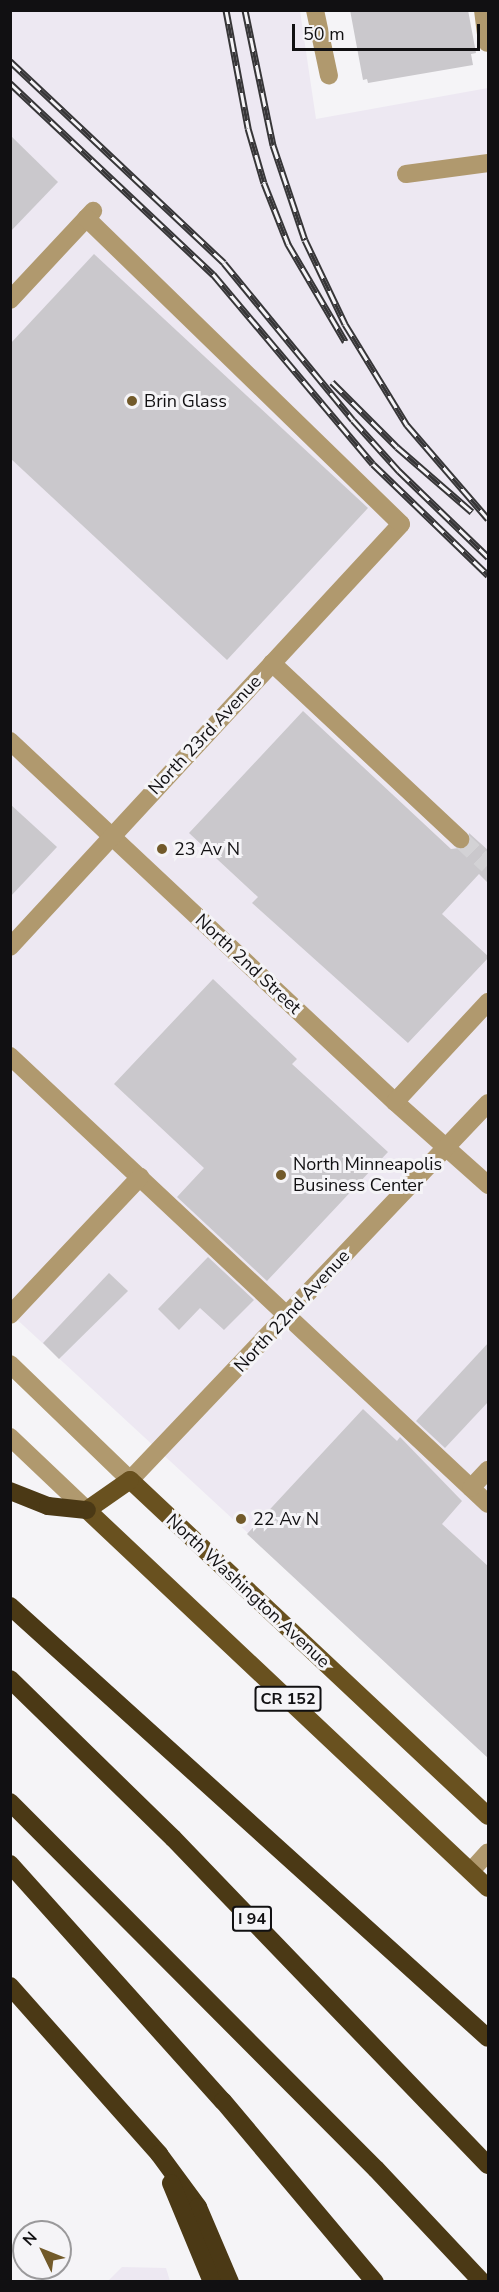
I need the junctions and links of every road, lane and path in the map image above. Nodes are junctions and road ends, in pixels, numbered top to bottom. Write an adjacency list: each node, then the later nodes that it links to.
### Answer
1 (315, 10): 4 (street)
2 (483, 10): 3 (street)
3 (487, 43)
4 (329, 76)
5 (489, 163): 6 (street)
6 (406, 174)
7 (10, 300): 8 (street, North 23rd Avenue)
8 (272, 663): 10 (street, North 23rd Avenue); 11 (street)
9 (10, 741): 10 (street, North 2nd Street)
10 (112, 836): 12 (street, North 23rd Avenue); 15 (street, North 2nd Street)
11 (460, 839)
12 (10, 947)
13 (489, 1002): 15 (street)
14 (10, 1056): 18 (street)
15 (395, 1102): 17 (street, North 2nd Street)
16 (489, 1103): 17 (street, North 22nd Avenue)
17 (447, 1147): 19 (street, North 2nd Street); 21 (street, North 22nd Avenue)
18 (140, 1177): 20 (street); 21 (street)
19 (489, 1185)
20 (10, 1315)
21 (288, 1316): 25 (street, North 22nd Avenue); 26 (street)
22 (10, 1364): 25 (street, North Washington Avenue / CR 152)
23 (10, 1437): 29 (street, CR 152)
24 (489, 1470): 26 (street)
25 (130, 1480): 29 (main road, North 22nd Avenue); 33 (main road, North Washington Avenue / CR 152)
26 (471, 1488): 28 (street)
27 (10, 1491): 29 (highway)
28 (489, 1504)
29 (87, 1510): 36 (main road, CR 152)
30 (10, 1606): 39 (highway)
31 (10, 1679): 41 (highway, I 94)
32 (10, 1802): 45 (highway)
33 (489, 1816)
34 (489, 1852): 36 (street)
35 (10, 1863): 44 (highway)
36 (471, 1871): 37 (main road, CR 152)
37 (489, 1888)
38 (10, 1986): 40 (highway)
39 (489, 2038)
40 (159, 2154): 42 (highway); 43 (highway)
41 (489, 2165)
42 (212, 2282)
43 (230, 2282)
44 (375, 2282)
45 (482, 2282)

